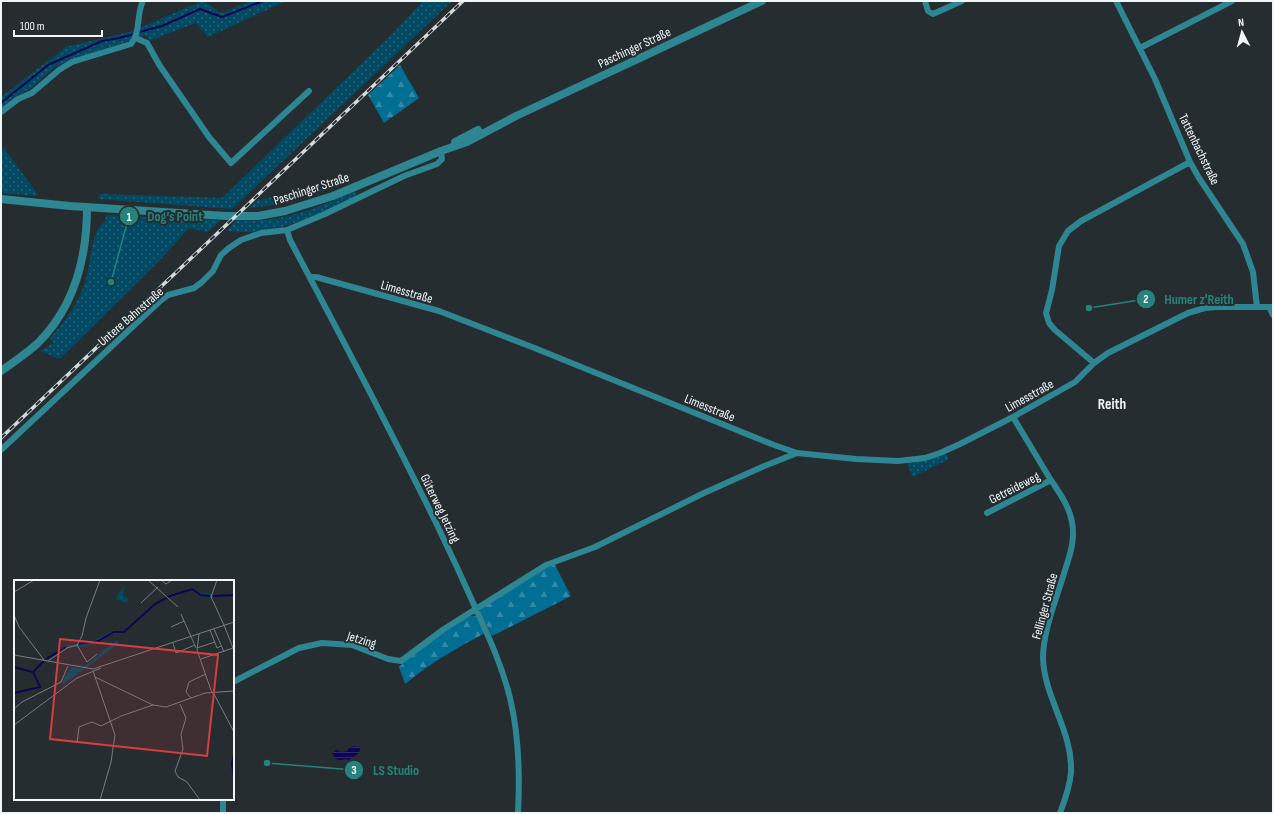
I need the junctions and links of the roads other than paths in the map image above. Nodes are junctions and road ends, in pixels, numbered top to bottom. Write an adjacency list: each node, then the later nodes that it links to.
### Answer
1 (143, 1): 7 (street)
2 (762, 1): 11 (street, Paschinger Straße)
3 (924, 1): 4 (street)
4 (962, 1)
5 (1116, 1): 8 (street, Tattenbachstraße)
6 (1232, 1): 8 (street)
7 (136, 38): 9 (street); 10 (street)
8 (1140, 48): 12 (street, Tattenbachstraße)
9 (309, 91)
10 (1, 112)
11 (441, 150): 14 (street, Paschinger Straße); 15 (street, Untere Bahnstraße)
12 (1190, 162): 17 (street, Tattenbachstraße); 20 (street)
13 (1, 199): 14 (street, Paschinger Straße)
14 (87, 207): 21 (street)
15 (287, 230): 16 (street, Güterweg Jetzing); 23 (street, Untere Bahnstraße)
16 (310, 277): 24 (street, Limesstraße); 27 (street, Güterweg Jetzing)
17 (1258, 307): 18 (street, Limesstraße); 20 (street, Limesstraße)
18 (1271, 307): 19 (street)
19 (1273, 315)
20 (1094, 363): 22 (street, Limesstraße)
21 (1, 370)
22 (1013, 417): 24 (street, Limesstraße); 25 (street, Fellinger Straße)
23 (1, 450)
24 (797, 453): 27 (street)
25 (1051, 480): 26 (street, Getreideweg); 32 (street, Fellinger Straße)
26 (987, 513)
27 (476, 608): 28 (street, Jetzing); 31 (street, Güterweg Jetzing)
28 (234, 681)
29 (222, 800): 30 (street)
30 (223, 813)
31 (518, 813)
32 (1060, 813)

